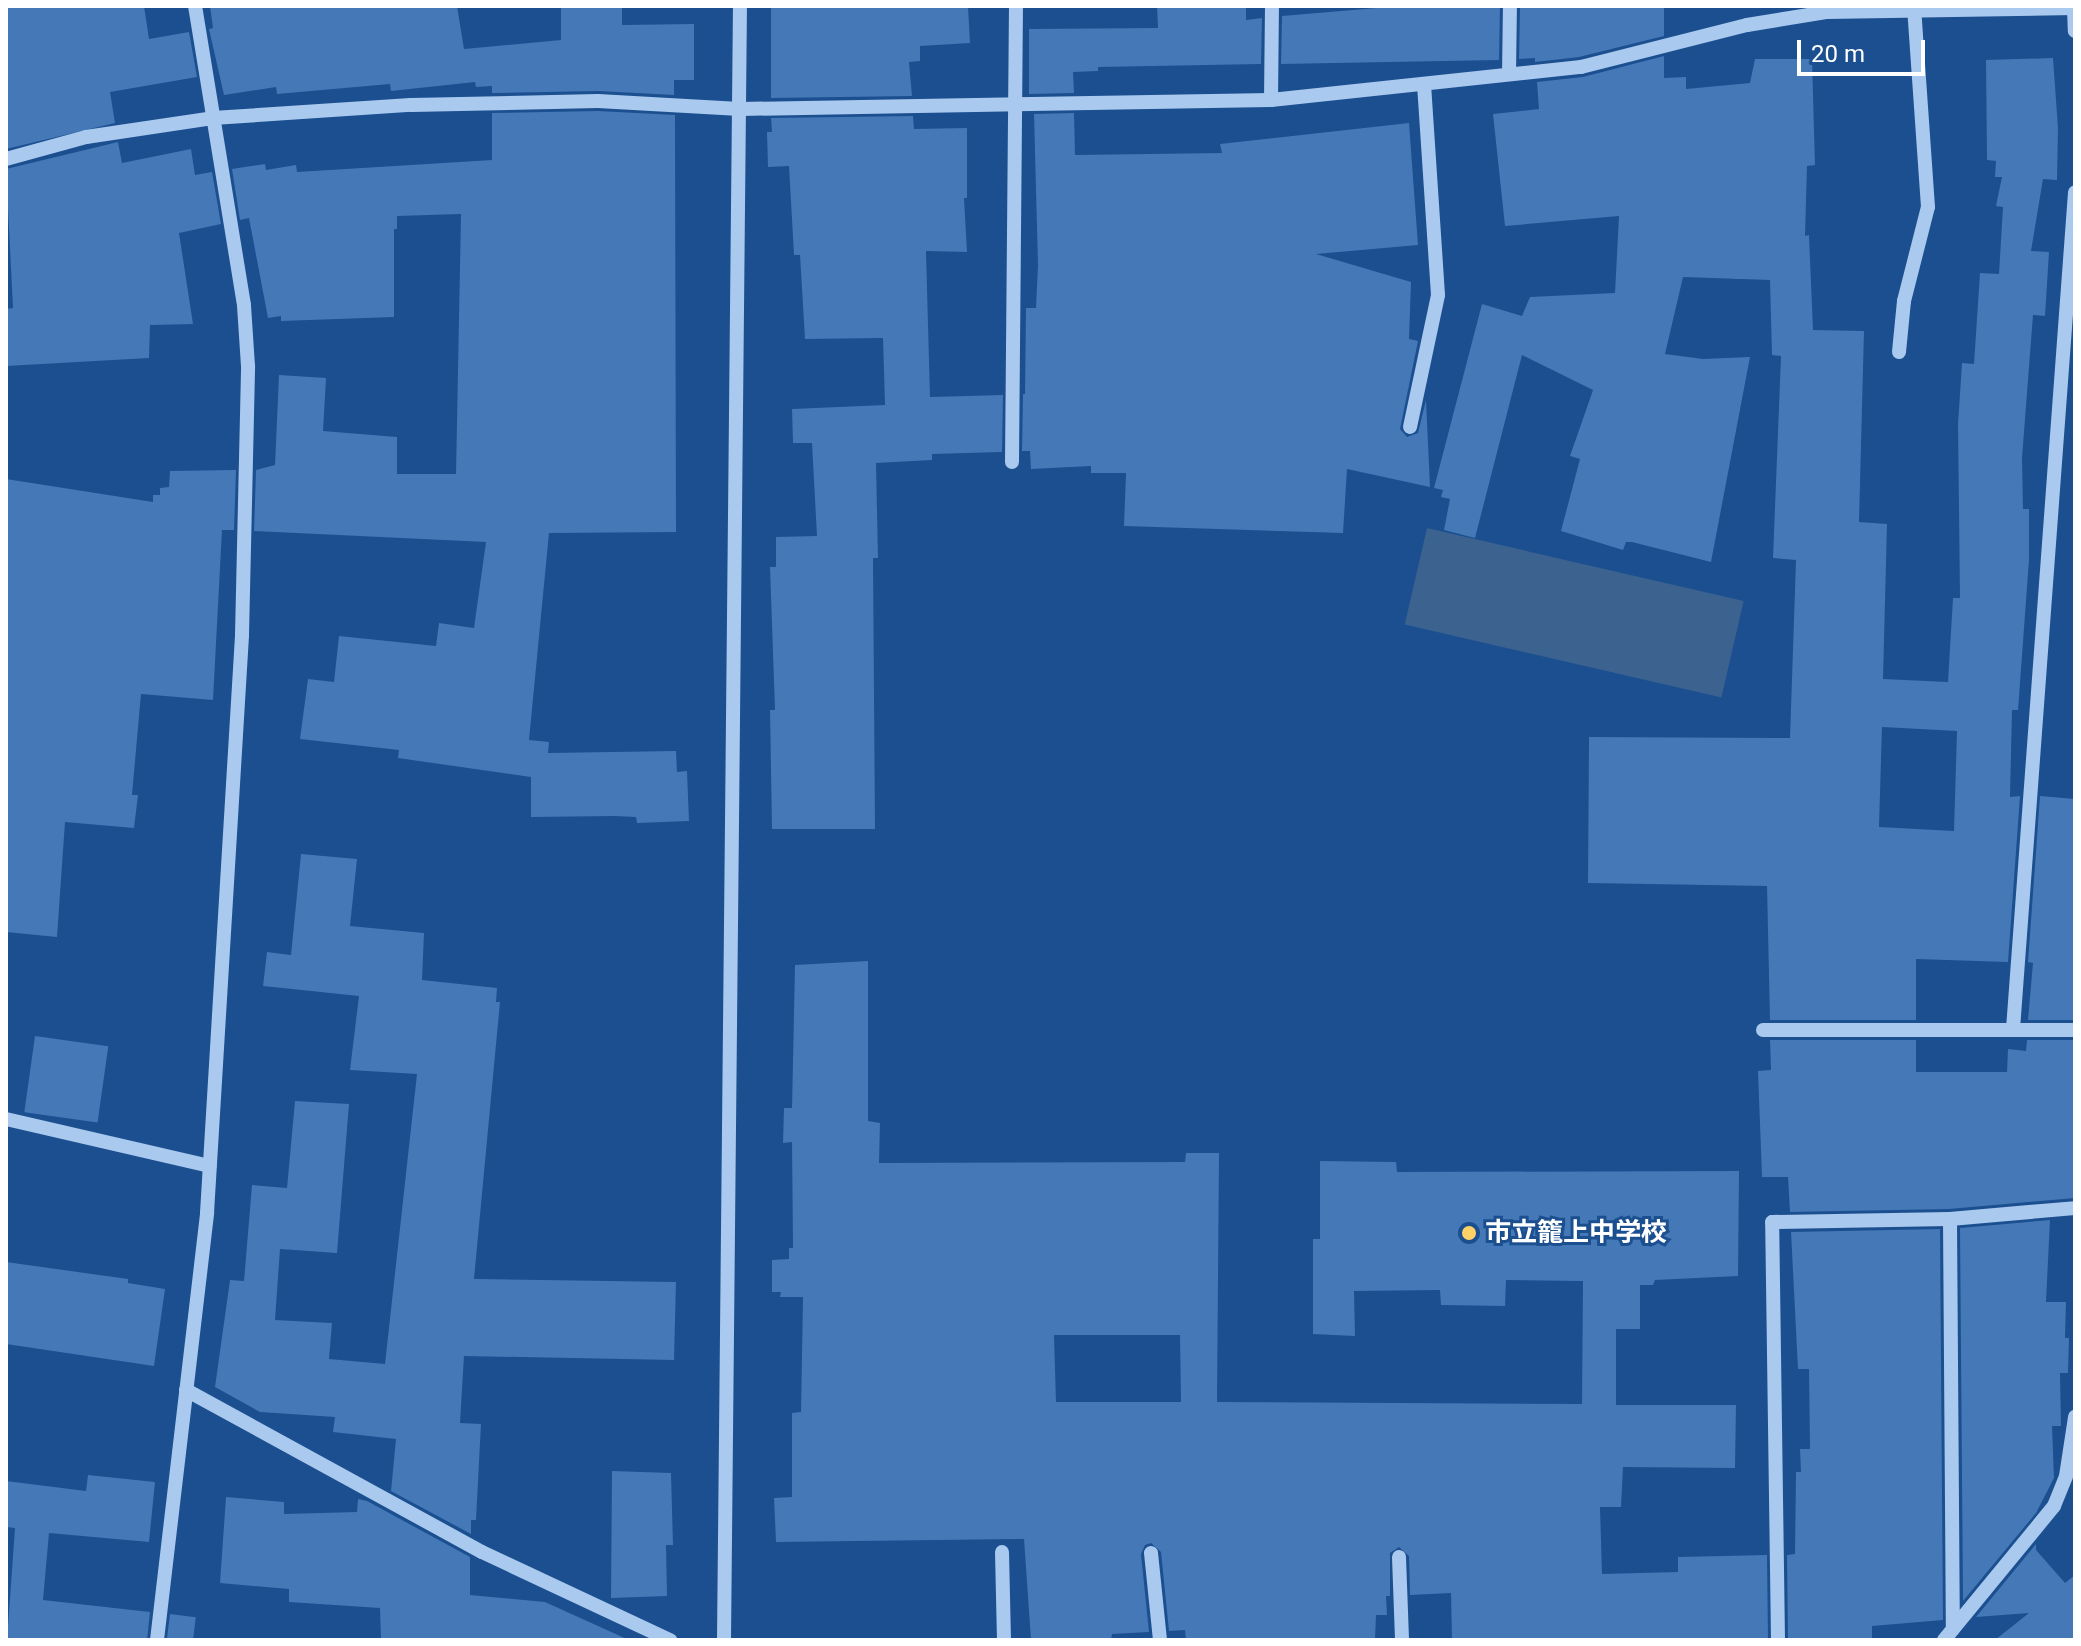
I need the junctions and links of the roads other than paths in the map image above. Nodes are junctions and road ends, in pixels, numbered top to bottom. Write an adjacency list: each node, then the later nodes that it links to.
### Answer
1 (195, 6): 14 (street)
2 (740, 6): 13 (street)
3 (1016, 6): 12 (street)
4 (1272, 6): 11 (street)
5 (1510, 6): 9 (street)
6 (1914, 8): 7 (street); 9 (street); 17 (street)
7 (2075, 8): 8 (street)
8 (2075, 31)
9 (1509, 74): 10 (street)
10 (1424, 84): 11 (street); 18 (street)
11 (1271, 100): 12 (street)
12 (1014, 107): 13 (street); 19 (street)
13 (740, 109): 14 (street); 35 (street)
14 (213, 118): 15 (street); 24 (street)
15 (6, 159)
16 (2075, 192): 20 (street)
17 (1899, 352)
18 (1410, 427)
19 (1012, 462)
20 (2013, 1029): 21 (street); 22 (street)
21 (1763, 1030)
22 (2075, 1030)
23 (6, 1119): 24 (street)
24 (210, 1166): 27 (street)
25 (2075, 1208): 26 (street)
26 (1950, 1219): 32 (street); 39 (street)
27 (186, 1390): 33 (street); 34 (street)
28 (2075, 1417): 32 (street)
29 (1002, 1552): 36 (street)
30 (1151, 1553): 37 (street)
31 (1399, 1557): 38 (street)
32 (1948, 1634)
33 (157, 1640)
34 (670, 1640)
35 (724, 1640)
36 (1004, 1640)
37 (1160, 1640)
38 (1402, 1640)
39 (1778, 1640)

